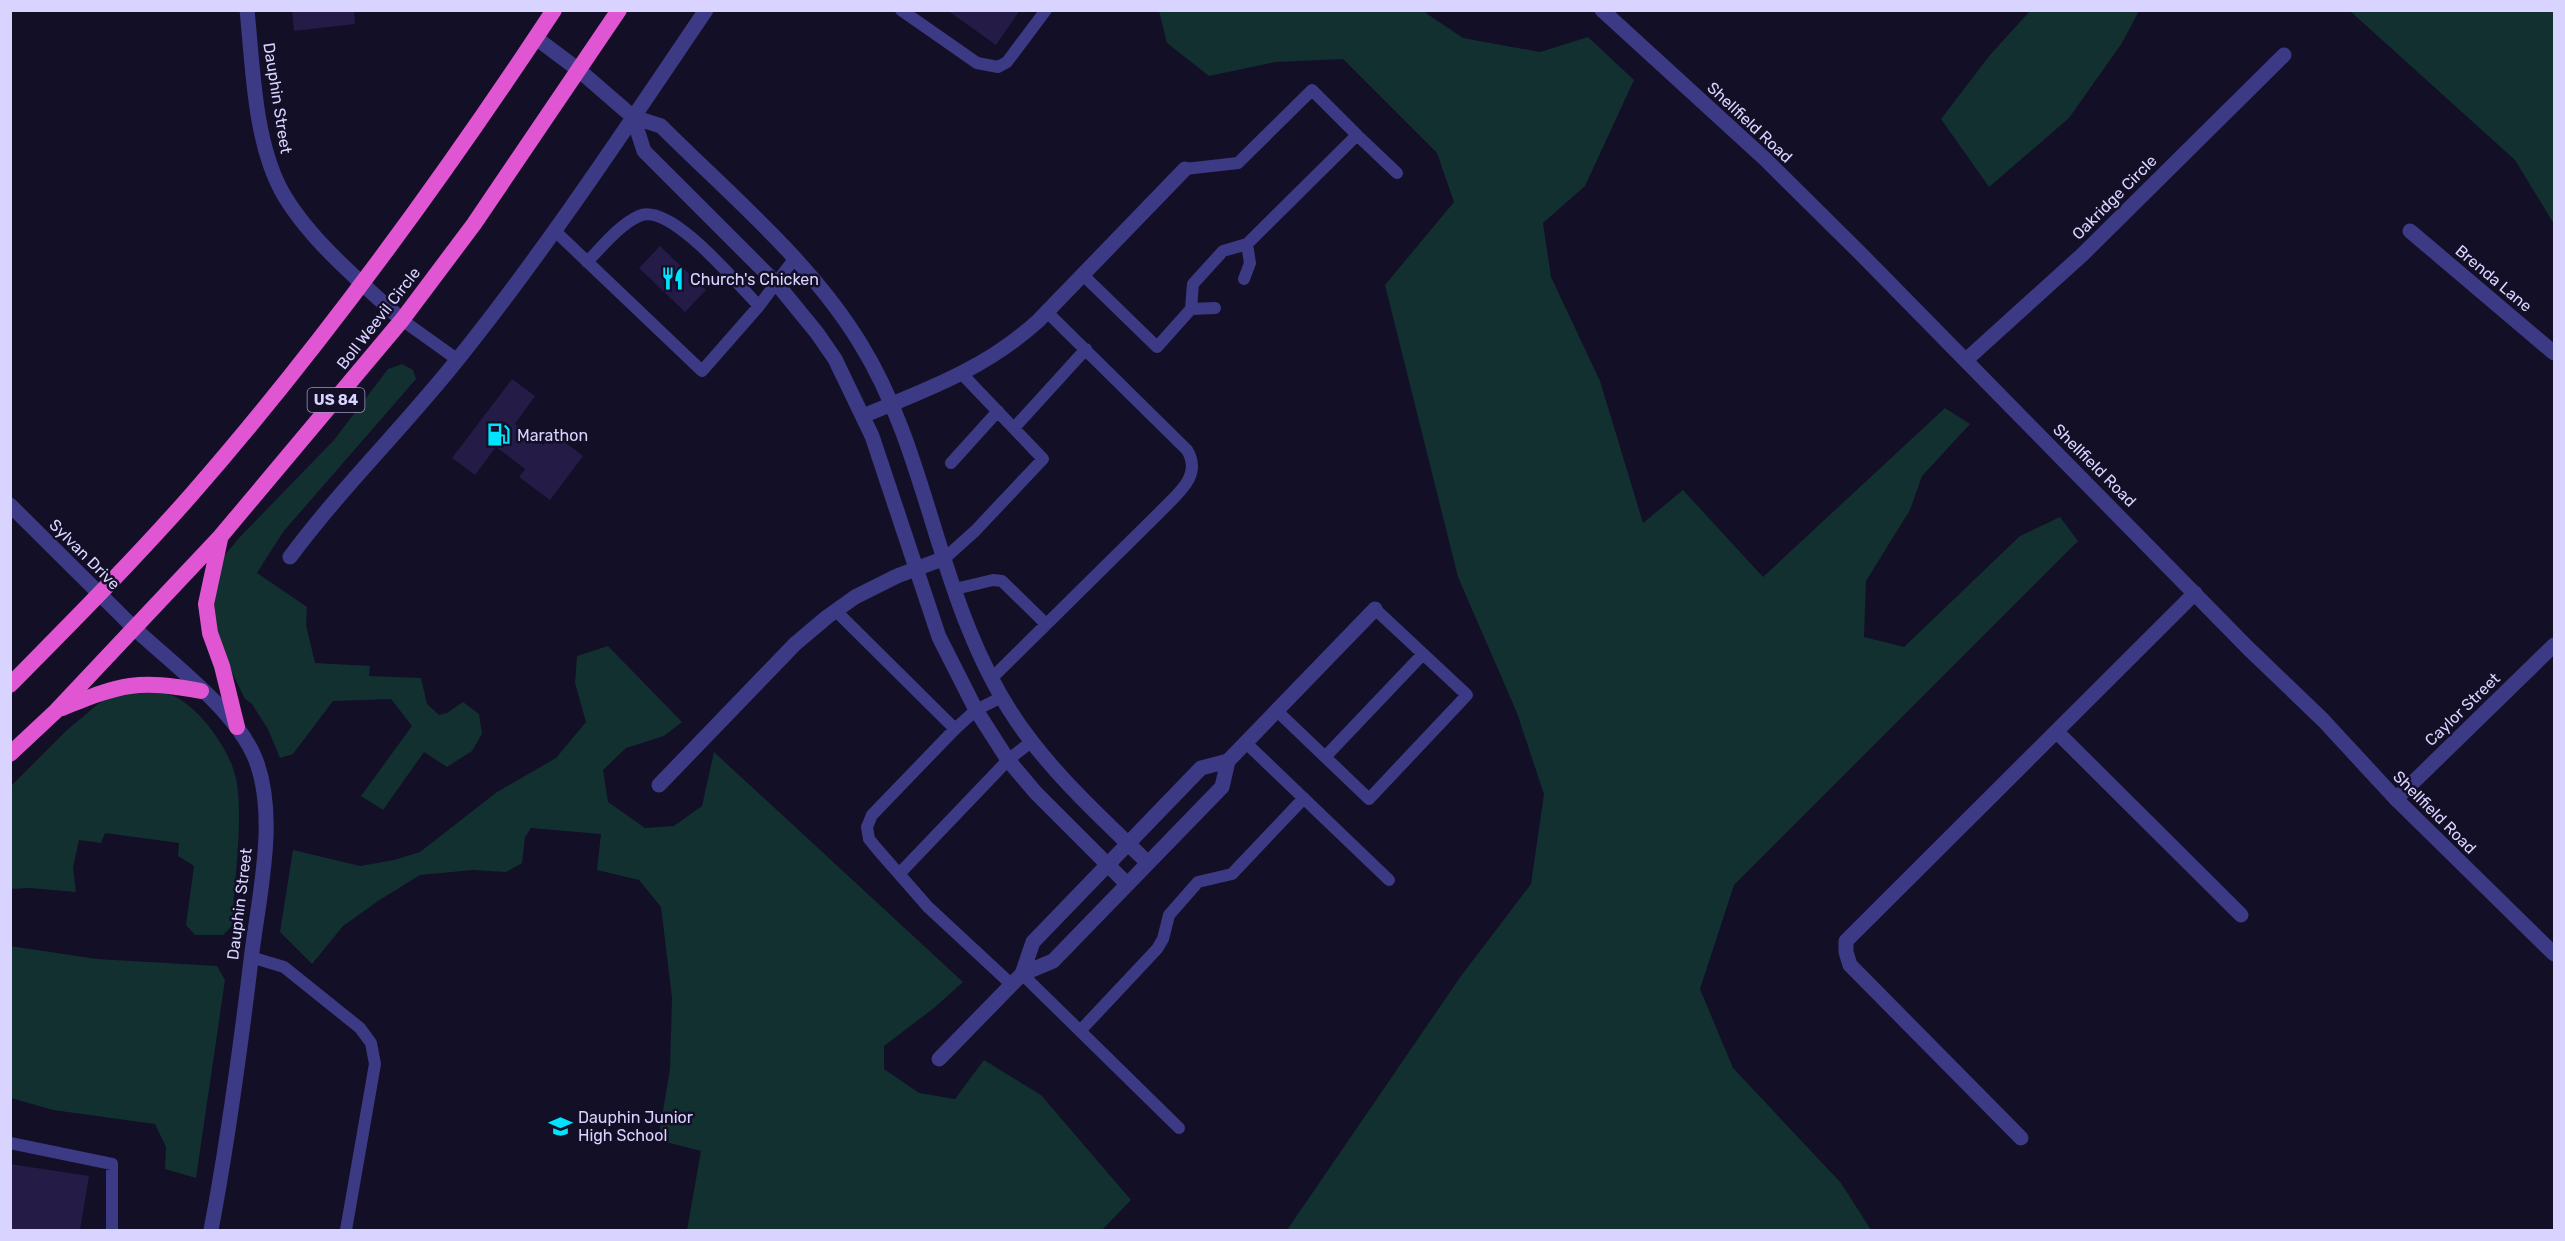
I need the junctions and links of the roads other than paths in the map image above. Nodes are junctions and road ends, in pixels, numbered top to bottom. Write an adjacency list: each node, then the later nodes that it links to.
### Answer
1 (247, 10): 22 (street, Dauphin Street)
2 (554, 10): 8 (highway, US 84)
3 (619, 10): 10 (highway, Boll Weevil Circle / US 84)
4 (706, 10): 11 (street)
5 (901, 10): 6 (lane)
6 (1046, 10)
7 (1602, 10): 32 (street, Shellfield Road)
8 (536, 38): 10 (street); 22 (highway, US 84)
9 (2284, 55): 32 (street, Oakridge Circle)
10 (580, 70): 11 (street); 28 (highway, Boll Weevil Circle / US 84)
11 (633, 117): 15 (street); 18 (street); 23 (street)
12 (1357, 135): 13 (lane); 14 (lane); 17 (lane)
13 (1185, 169): 20 (street)
14 (1397, 173)
15 (554, 230): 19 (lane); 31 (street)
16 (2410, 231): 30 (street, Brenda Lane)
17 (1247, 244): 21 (lane); 26 (lane)
18 (794, 259): 23 (lane); 34 (street)
19 (587, 262): 24 (lane); 24 (lane)
20 (1083, 275): 26 (lane); 27 (street)
21 (1244, 279)
22 (362, 282): 28 (street, Dauphin Street); 46 (highway, US 84)
23 (777, 284): 24 (lane); 36 (street)
24 (759, 306)
25 (1215, 308): 26 (lane)
26 (1191, 309)
27 (1047, 312): 29 (lane); 33 (street)
28 (402, 320): 31 (lane); 40 (highway, Boll Weevil Circle / US 84)
29 (1086, 349): 37 (lane); 49 (lane)
30 (2554, 353)
31 (458, 360): 41 (street)
32 (1966, 360): 45 (street, Shellfield Road)
33 (962, 374): 34 (street); 35 (lane)
34 (891, 405): 36 (street); 42 (street)
35 (998, 411): 37 (lane); 38 (lane)
36 (863, 416): 43 (street)
37 (1014, 428): 42 (lane)
38 (951, 463)
39 (10, 505): 46 (street, Sylvan Drive)
40 (220, 537): 50 (highway, Boll Weevil Circle / US 84); 60 (highway)
41 (290, 557)
42 (945, 558): 43 (street); 44 (street)
43 (917, 569): 48 (street); 57 (street)
44 (955, 589): 49 (lane); 53 (street)
45 (2195, 593): 62 (street); 71 (street, Shellfield Road)
46 (100, 594): 50 (street, Sylvan Drive); 54 (highway, US 84)
47 (1375, 609): 52 (lane); 58 (street)
48 (836, 611): 61 (lane); 69 (street)
49 (1047, 624): 53 (lane)
50 (135, 629): 55 (street, Dauphin Street); 59 (highway, Boll Weevil Circle / US 84)
51 (2554, 645): 71 (street, Caylor Street)
52 (1423, 654): 66 (lane); 66 (lane)
53 (992, 678): 56 (street)
54 (10, 685)
55 (201, 691): 59 (highway); 60 (street, Dauphin Street)
56 (1002, 697): 57 (lane); 63 (street)
57 (976, 710): 61 (lane); 67 (street)
58 (1276, 710): 64 (street); 66 (lane)
59 (56, 711): 65 (highway, Boll Weevil Circle / US 84)
60 (237, 727): 80 (street, Dauphin Street)
61 (955, 729): 75 (lane)
62 (2057, 732): 78 (street); 85 (street)
63 (1031, 742): 67 (lane); 72 (street)
64 (1245, 742): 68 (street); 70 (lane)
65 (10, 754)
66 (1325, 757)
67 (1008, 760): 74 (street); 75 (lane)
68 (1228, 761): 72 (street); 73 (street)
69 (659, 785)
70 (1304, 798): 76 (lane); 82 (lane)
71 (2396, 799): 79 (street, Shellfield Road)
72 (1128, 844): 73 (street); 74 (street)
73 (1148, 863): 77 (street)
74 (1108, 865): 77 (street); 81 (street)
75 (899, 874): 81 (lane)
76 (1389, 879)
77 (1127, 884): 81 (street)
78 (2241, 915)
79 (2554, 954)
80 (251, 957): 88 (street, Dauphin Street); 89 (lane)
81 (1017, 979): 82 (lane); 83 (street)
82 (1080, 1030): 84 (lane)
83 (939, 1059)
84 (1179, 1128)
85 (2021, 1138)
86 (10, 1143): 87 (lane)
87 (112, 1230)
88 (211, 1230)
89 (346, 1230)

